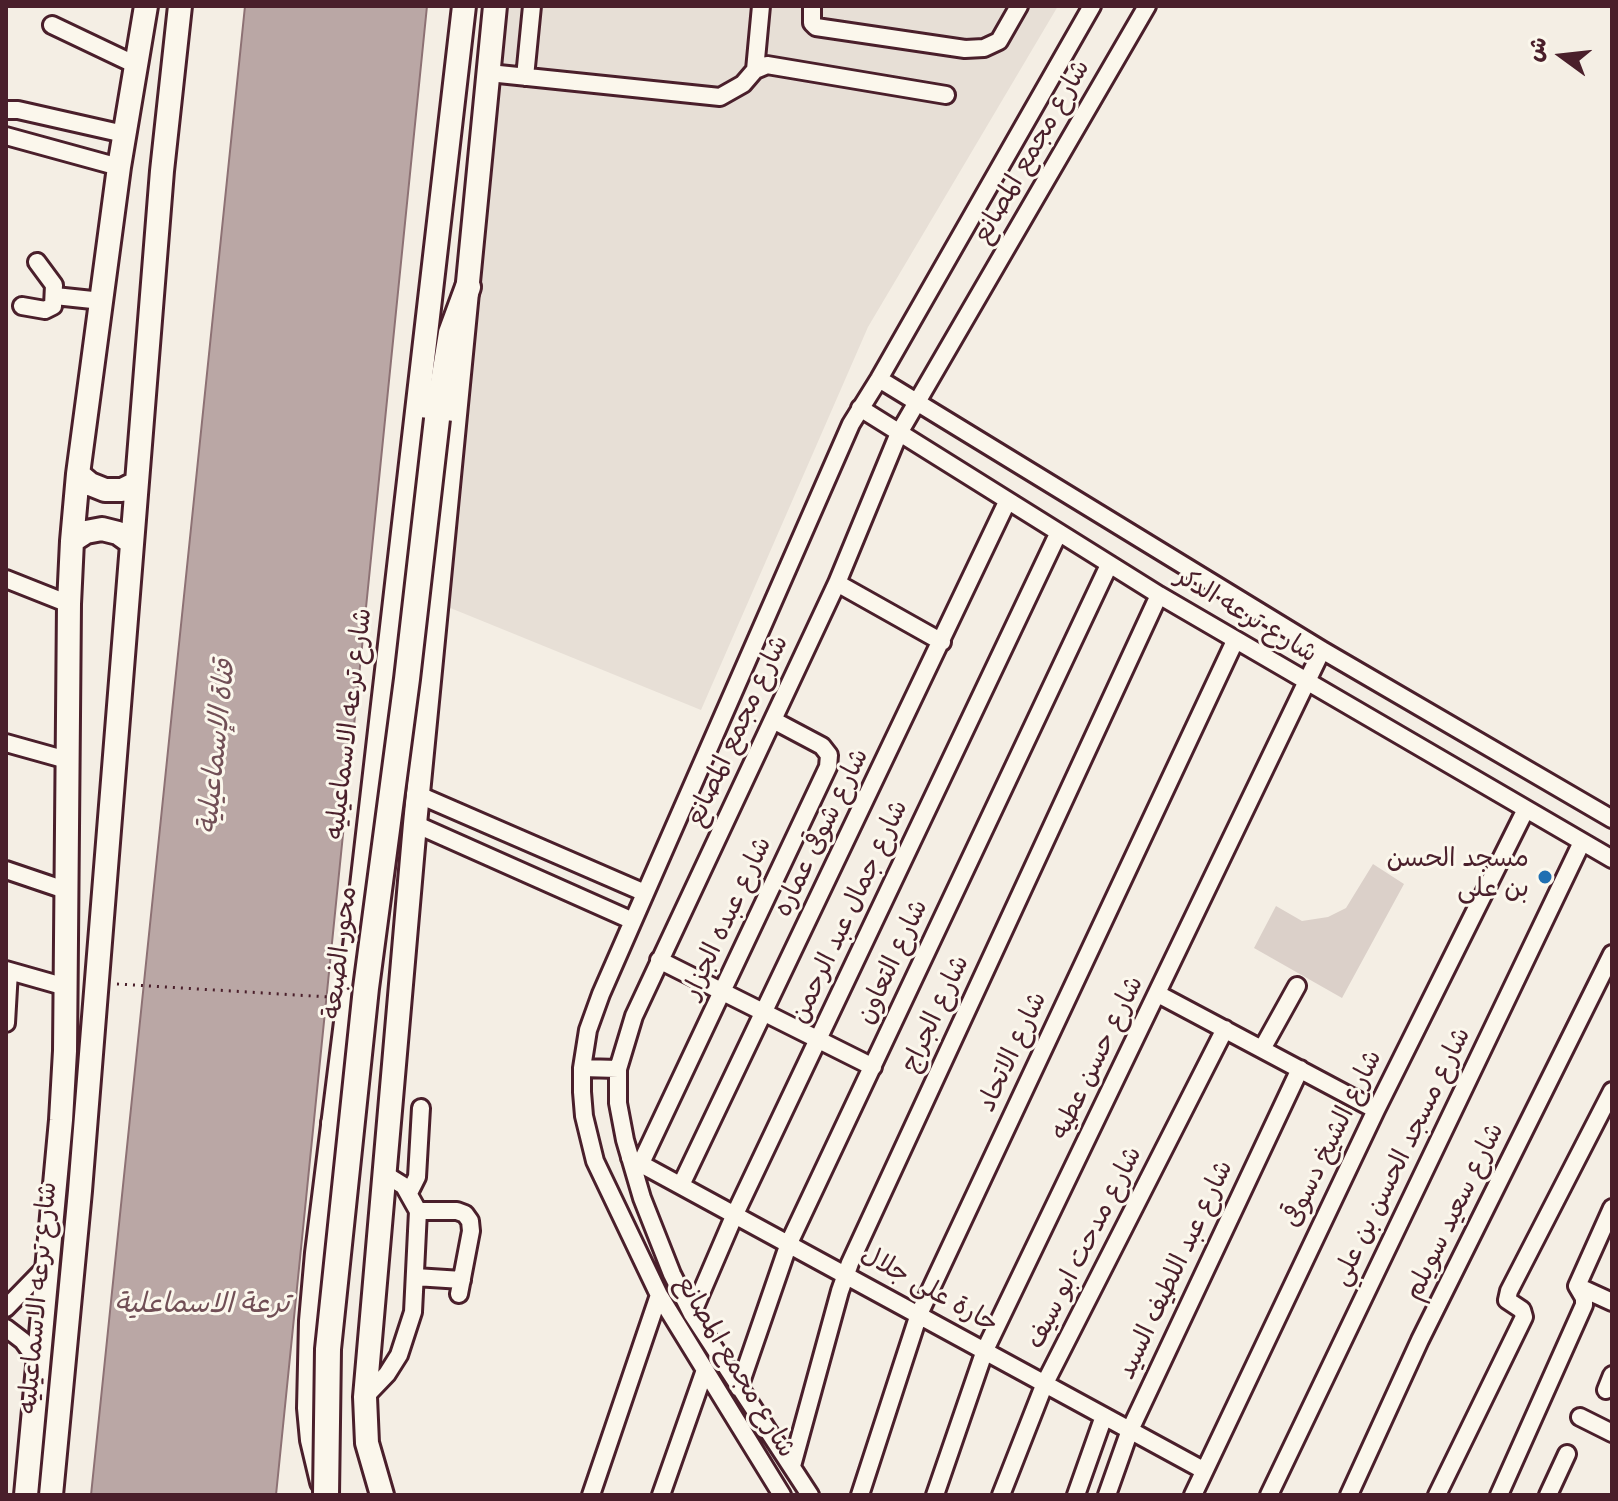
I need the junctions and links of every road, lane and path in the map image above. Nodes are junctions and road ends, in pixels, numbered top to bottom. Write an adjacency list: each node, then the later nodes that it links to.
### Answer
1 (146, 6): 12 (main road, شارع ترعه الاسماعيليه)
2 (180, 6): 31 (main road, شارع ترعه الاسماعيليه)
3 (464, 6): 79 (main road, شارع ترعه الاسماعيليه)
4 (495, 6): 14 (main road)
5 (532, 6): 15 (street)
6 (761, 6): 13 (street)
7 (812, 6): 8 (street)
8 (1019, 6)
9 (1092, 6): 26 (street, شارع مجمع المصانع)
10 (1147, 6): 27 (street, شارع مجمع المصانع)
11 (52, 25): 12 (street)
12 (136, 65): 18 (main road, شارع ترعه الاسماعيليه)
13 (755, 70): 15 (street); 16 (street)
14 (489, 73): 15 (street); 22 (main road)
15 (525, 77)
16 (946, 95)
17 (6, 110): 18 (street)
18 (124, 134): 20 (main road, شارع ترعه الاسماعيليه)
19 (6, 136): 20 (street)
20 (119, 167): 24 (main road, شارع ترعه الاسماعيليه)
21 (37, 262): 23 (street)
22 (468, 287): 48 (main road); 114 (highway, محور الضبعة, bridge)
23 (55, 296): 24 (street); 25 (street)
24 (102, 301): 30 (main road, شارع ترعه الاسماعيليه)
25 (22, 306)
26 (879, 379): 27 (street, شارع ترعه الدكر); 28 (street, شارع مجمع المصانع)
27 (916, 402): 29 (street, شارع مجمع المصانع); 43 (street, شارع ترعه الدكر)
28 (860, 408): 29 (street, شارع ترعه الدكر); 56 (street, شارع مجمع المصانع)
29 (899, 433): 32 (street, شارع ترعه الدكر); 38 (street, شارع مجمع المصانع)
30 (78, 474): 31 (main road); 34 (main road, شارع ترعه الاسماعيليه)
31 (136, 483): 35 (main road, شارع ترعه الاسماعيليه)
32 (1007, 502): 33 (street, شارع ترعه الدكر); 42 (street, شارع شوقى عماره)
33 (1058, 534): 36 (street, شارع ترعه الدكر); 70 (street, شارع جمال عبد الرحمن)
34 (72, 541): 35 (main road); 40 (main road, شارع ترعه الاسماعيليه)
35 (132, 543): 112 (main road, شارع ترعه الاسماعيليه)
36 (1109, 565): 39 (street, شارع ترعه الدكر); 72 (street, شارع التعاون)
37 (6, 579): 40 (street)
38 (837, 583): 42 (street); 45 (street, شارع مجمع المصانع)
39 (1159, 595): 41 (street, شارع ترعه الدكر); 89 (street, شارع الجراج)
40 (69, 604): 47 (main road, شارع ترعه الاسماعيليه)
41 (1235, 641): 44 (street, شارع ترعه الدكر); 96 (street, شارع الاتحاد)
42 (942, 642): 67 (street, شارع شوقى عماره)
43 (1322, 650): 44 (street, شارع حسن عطيه); 50 (street, شارع ترعه الدكر)
44 (1305, 682): 49 (street, شارع ترعه الدكر); 65 (street, شارع حسن عطيه)
45 (773, 720): 59 (street, شارع مجمع المصانع); 64 (street, شارع عبده الجزار)
46 (6, 743): 47 (street)
47 (67, 760): 55 (main road, شارع ترعه الاسماعيليه)
48 (419, 795): 51 (main road); 56 (street)
49 (1526, 809): 52 (street, شارع ترعه الدكر); 78 (street, شارع الشيخ دسوقى)
50 (1612, 819)
51 (415, 824): 57 (street); 81 (main road)
52 (1582, 842): 53 (street, شارع ترعه الدكر); 126 (street, شارع مسجد الحسن بن علي)
53 (1612, 859)
54 (6, 870): 55 (street)
55 (65, 890): 63 (main road, شارع ترعه الاسماعيليه)
56 (645, 893): 57 (street, شارع مجمع المصانع)
57 (633, 921): 73 (street, شارع مجمع المصانع)
58 (1612, 954): 127 (street, شارع سعيد سويلم)
59 (659, 960): 64 (street); 74 (street, شارع مجمع المصانع)
60 (8, 971): 63 (street); 68 (street)
61 (108, 984): 66 (path)
62 (1297, 986): 71 (street)
63 (66, 987): 88 (main road, شارع ترعه الاسماعيليه)
64 (722, 991): 67 (street); 80 (street, شارع عبده الجزار)
65 (1158, 994): 69 (street); 98 (street, شارع حسن عطيه)
66 (330, 997)
67 (765, 1013): 70 (street); 82 (street, شارع شوقى عماره)
68 (6, 1023)
69 (1225, 1029): 71 (street); 101 (street, شارع مدحت ابو سيف)
70 (818, 1039): 72 (street); 85 (street, شارع جمال عبد الرحمن)
71 (1262, 1049): 75 (street)
72 (873, 1067): 87 (street, شارع التعاون)
73 (582, 1068): 74 (street); 92 (street, شارع مجمع المصانع)
74 (618, 1069): 80 (street, شارع مجمع المصانع)
75 (1300, 1069): 78 (street); 106 (street, شارع عبد اللطيف السيد)
76 (1612, 1091): 128 (street)
77 (421, 1108): 83 (street)
78 (1376, 1110): 110 (street, شارع الشيخ دسوقى)
79 (334, 1124): 113 (highway); 114 (main road, شارع ترعه الاسماعيليه)
80 (636, 1160): 82 (street, حارة على جلال); 95 (street, شارع مجمع المصانع)
81 (383, 1173): 83 (street); 103 (main road)
82 (681, 1185): 85 (street, حارة على جلال)
83 (409, 1193): 84 (street)
84 (418, 1211): 90 (street); 90 (street)
85 (735, 1214): 87 (street, حارة على جلال); 95 (street, شارع جمال عبد الرحمن)
86 (1610, 1216): 91 (street)
87 (789, 1243): 89 (street, حارة على جلال); 102 (street, شارع التعاون)
88 (48, 1265): 94 (street); 99 (main road, شارع ترعه الاسماعيليه)
89 (846, 1274): 96 (street, حارة على جلال); 109 (street, شارع الجراج)
90 (415, 1277): 103 (street)
91 (1578, 1289): 93 (street); 129 (street)
92 (659, 1295): 100 (street, شارع مجمع المصانع); 116 (street)
93 (1612, 1302)
94 (6, 1308)
95 (692, 1314): 102 (street, شارع مجمع المصانع)
96 (919, 1314): 98 (street, حارة على جلال); 120 (street, شارع الاتحاد)
97 (6, 1328): 99 (street)
98 (985, 1350): 101 (street, حارة على جلال); 121 (street, شارع حسن عطيه)
99 (39, 1363): 111 (main road, شارع ترعه الاسماعيليه)
100 (705, 1370): 117 (street); 118 (street, شارع مجمع المصانع)
101 (1045, 1383): 104 (street, حارة على جلال); 122 (street, شارع مدحت ابو سيف)
102 (739, 1388): 109 (street, شارع مجمع المصانع)
103 (365, 1397): 115 (main road)
104 (1104, 1416): 106 (street, حارة على جلال); 123 (street)
105 (1580, 1417): 107 (street)
106 (1130, 1430): 110 (street, حارة على جلال); 124 (street, شارع عبد اللطيف السيد)
107 (1612, 1433)
108 (1567, 1454): 130 (street)
109 (792, 1466): 119 (street, شارع مجمع المصانع)
110 (1203, 1470): 125 (street, شارع الشيخ دسوقى)
111 (26, 1495)
112 (51, 1495)
113 (312, 1495)
114 (327, 1495)
115 (382, 1495)
116 (591, 1495)
117 (661, 1495)
118 (782, 1495)
119 (810, 1495)
120 (860, 1495)
121 (935, 1495)
122 (1001, 1495)
123 (1076, 1495)
124 (1107, 1495)
125 (1193, 1495)
126 (1269, 1495)
127 (1349, 1495)
128 (1437, 1495)
129 (1499, 1495)
130 (1548, 1495)

